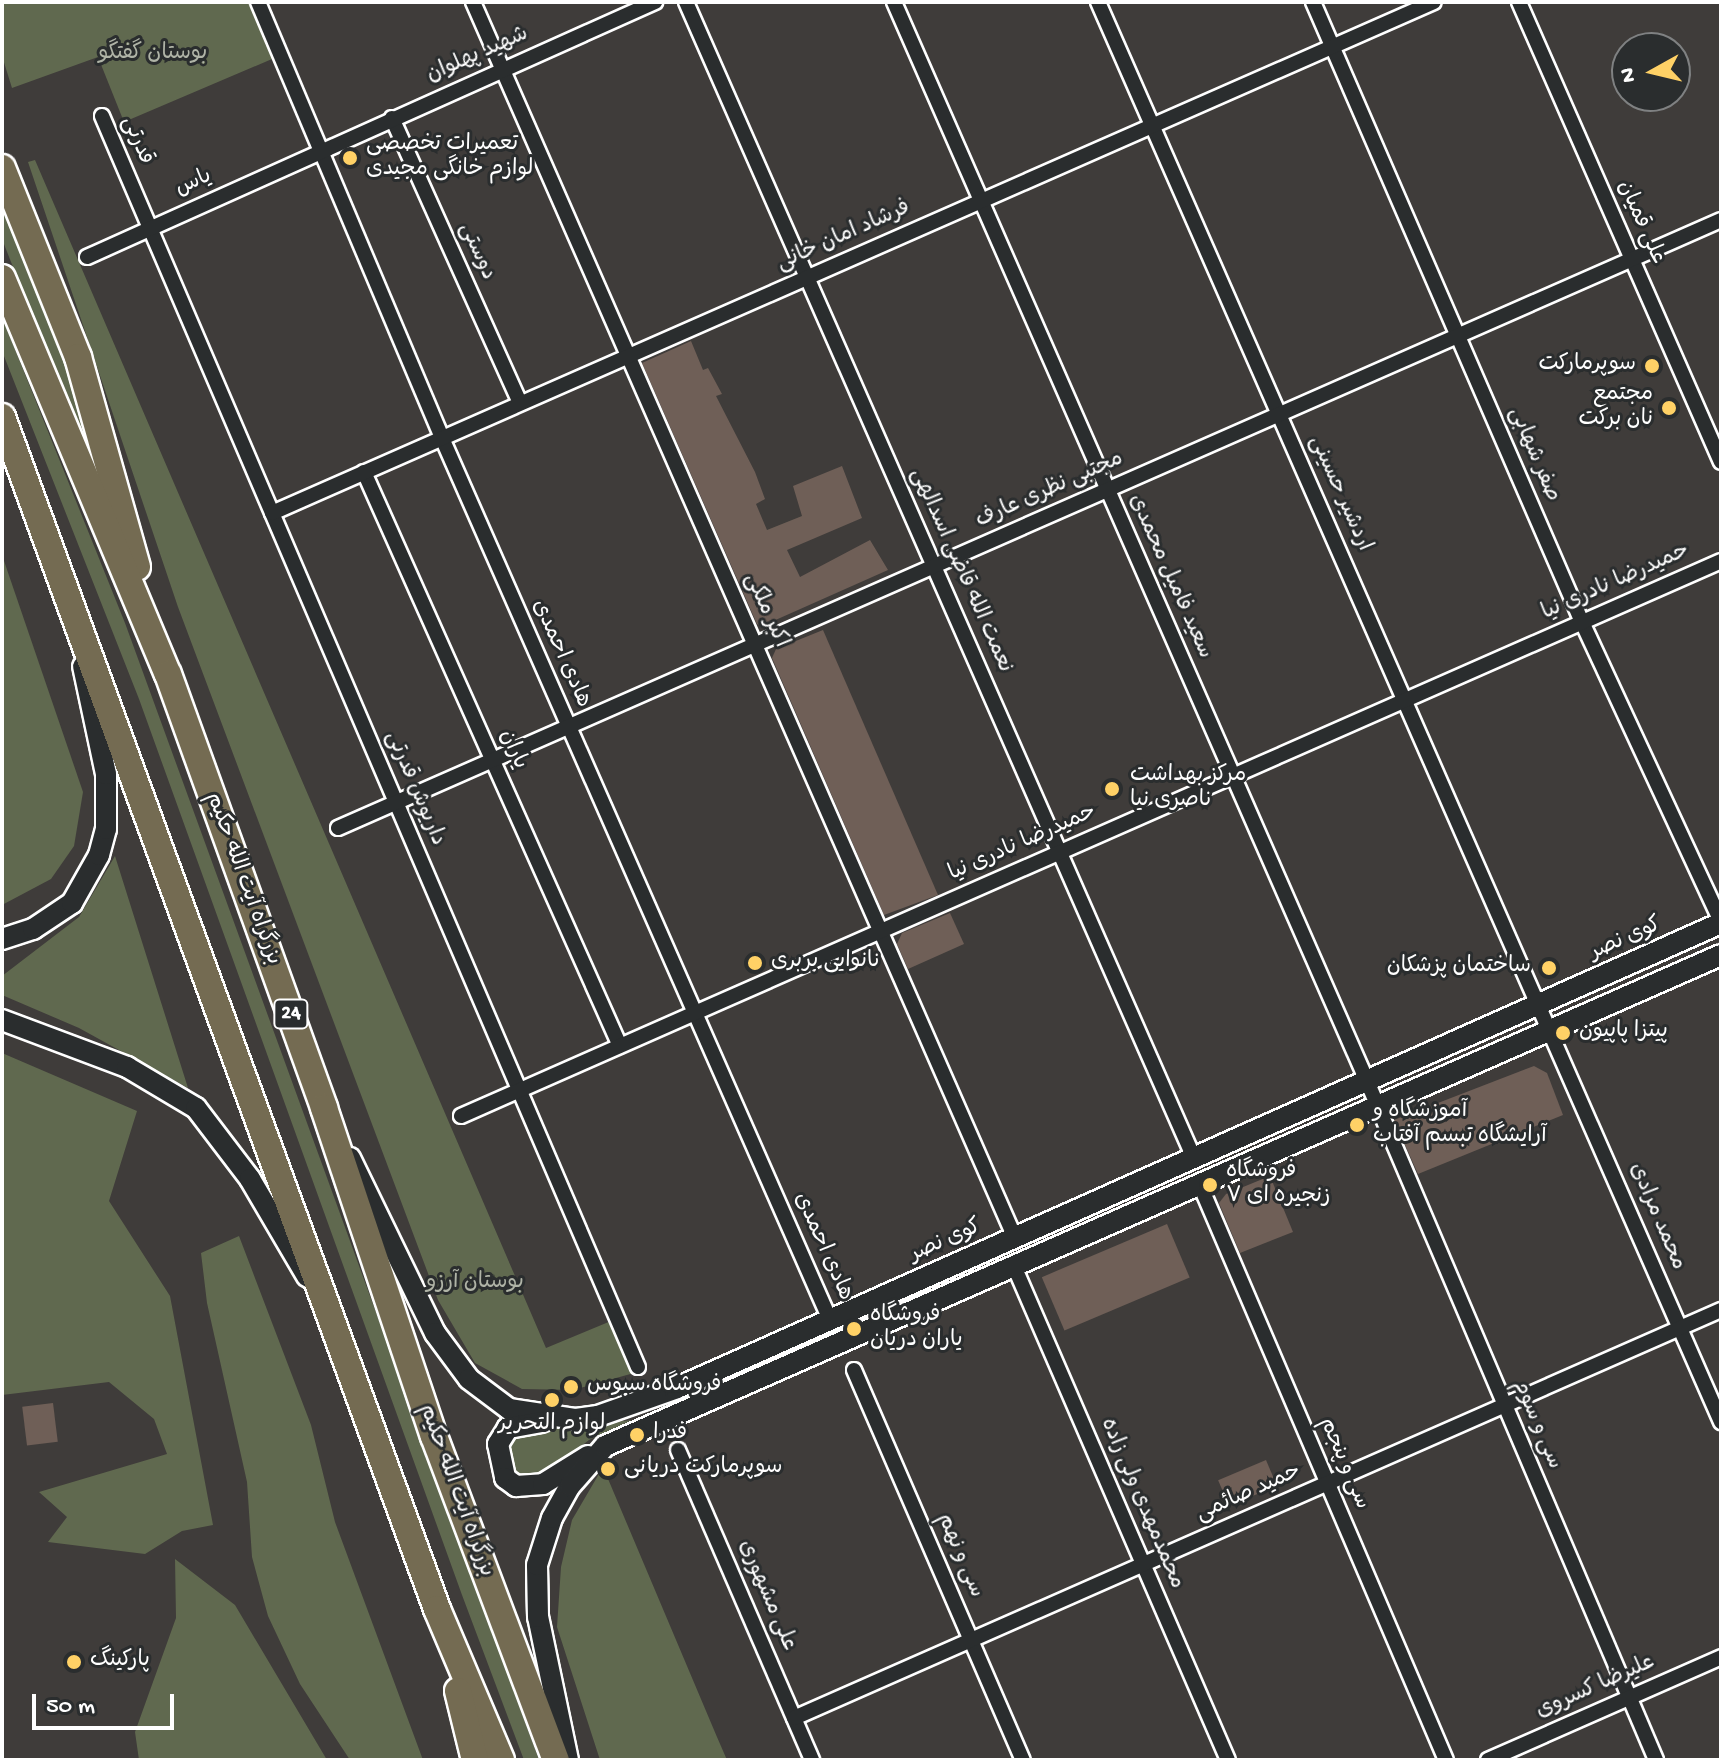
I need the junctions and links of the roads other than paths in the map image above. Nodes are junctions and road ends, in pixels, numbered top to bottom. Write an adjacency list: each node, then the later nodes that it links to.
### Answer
1 (258, 2): 15 (street, هادی احمدی)
2 (473, 2): 11 (street, اکبر ملکی)
3 (655, 2): 11 (street, شهید پهلوان)
4 (686, 2): 23 (street, نعمت الله قاضی اسدالهی)
5 (894, 2): 17 (street, سعید فامیل محمدی)
6 (1098, 2): 14 (street, اردشیر حسینی)
7 (1313, 2): 10 (street, صفر شهابی)
8 (1434, 2): 10 (street, فرشاد امان خانی)
9 (1519, 2): 21 (street, علی قمیان)
10 (1332, 46): 14 (street, فرشاد امان خانی); 24 (street, صفر شهابی)
11 (503, 69): 13 (street, شهید پهلوان); 25 (street, اکبر ملکی)
12 (102, 116): 19 (street, قدرتی)
13 (392, 118): 15 (street, شهید پهلوان); 26 (street, دوستی)
14 (1153, 125): 17 (street, فرشاد امان خانی); 27 (street, اردشیر حسینی)
15 (319, 151): 19 (street, یاس); 29 (street, هادی احمدی)
16 (2, 168): 40 (highway)
17 (980, 201): 23 (street, فرشاد امان خانی); 33 (street, سعید فامیل محمدی)
18 (1721, 220): 21 (street, مجتبی نظری عارف)
19 (149, 228): 20 (street, یاس); 34 (street, داریوش قدرتی)
20 (87, 257)
21 (1632, 259): 24 (street, مجتبی نظری عارف); 30 (street, علی قمیان)
22 (2, 278): 40 (highway, بزرگراه آیت الله حکیم / 24)
23 (807, 278): 25 (street, فرشاد امان خانی); 36 (street, نعمت الله قاضی اسدالهی)
24 (1457, 336): 27 (street, مجتبی نظری عارف); 37 (street, صفر شهابی)
25 (629, 356): 26 (street, فرشاد امان خانی); 39 (street, اکبر ملکی)
26 (520, 403): 29 (street, فرشاد امان خانی)
27 (1280, 414): 33 (street, مجتبی نظری عارف); 41 (street, اردشیر حسینی)
28 (2, 417): 38 (highway)
29 (442, 438): 32 (street, فرشاد امان خانی); 42 (street, هادی احمدی)
30 (1721, 462)
31 (2, 468): 38 (highway)
32 (364, 472): 34 (street, فرشاد امان خانی); 43 (street, یاران)
33 (1106, 490): 36 (street, مجتبی نظری عارف); 44 (street, سعید فامیل محمدی)
34 (272, 513): 45 (street, داریوش قدرتی)
35 (1721, 561): 37 (street, حمیدرضا نادری نیا)
36 (934, 566): 39 (street, مجتبی نظری عارف); 47 (street, نعمت الله قاضی اسدالهی)
37 (1582, 622): 41 (street, حمیدرضا نادری نیا); 48 (street, صفر شهابی)
38 (74, 623): 50 (main road); 69 (highway)
39 (755, 645): 42 (street, مجتبی نظری عارف); 49 (street, اکبر ملکی)
40 (168, 674): 59 (highway, بزرگراه آیت الله حکیم / 24)
41 (1406, 700): 44 (street, حمیدرضا نادری نیا); 52 (street, اردشیر حسینی)
42 (568, 727): 43 (street, مجتبی نظری عارف); 53 (street, هادی احمدی)
43 (493, 760): 45 (street, مجتبی نظری عارف); 56 (street, یاران)
44 (1233, 776): 47 (street, حمیدرضا نادری نیا); 57 (street, سعید فامیل محمدی)
45 (396, 803): 46 (street, مجتبی نظری عارف); 58 (street, داریوش قدرتی)
46 (338, 828)
47 (1060, 852): 49 (street, حمیدرضا نادری نیا); 62 (street, نعمت الله قاضی اسدالهی)
48 (1721, 923): 52 (main road, کوی نصر)
49 (881, 931): 53 (street, حمیدرضا نادری نیا); 64 (street, اکبر ملکی)
50 (2, 939)
51 (1721, 955): 55 (main road)
52 (1540, 1004): 55 (street, محمد مرادی); 57 (main road, کوی نصر)
53 (695, 1013): 56 (street, حمیدرضا نادری نیا); 67 (street, هادی احمدی)
54 (2, 1020): 69 (main road)
55 (1551, 1030): 60 (main road); 68 (street, محمد مرادی)
56 (620, 1046): 58 (street, حمیدرضا نادری نیا)
57 (1367, 1081): 60 (street, سی و سوم); 62 (main road, کوی نصر)
58 (519, 1091): 61 (street, حمیدرضا نادری نیا); 70 (street, داریوش قدرتی)
59 (324, 1108): 73 (main road, کوی نصر); 86 (highway, بزرگراه آیت الله حکیم / 24)
60 (1374, 1108): 63 (main road); 72 (street, سی و سوم)
61 (461, 1116)
62 (1194, 1158): 64 (main road, کوی نصر)
63 (1200, 1185): 65 (main road); 77 (street, سی و پنجم)
64 (1015, 1238): 67 (main road, کوی نصر)
65 (1014, 1266): 75 (main road); 78 (street, محمدمهدی ولی زاده)
66 (1721, 1310): 68 (street, حمید صائمی)
67 (830, 1320): 73 (main road, کوی نصر)
68 (1680, 1328): 72 (street, حمید صائمی); 74 (street, محمد مرادی)
69 (340, 1331): 79 (highway)
70 (638, 1367)
71 (854, 1370): 80 (street, سی و نهم)
72 (1503, 1406): 77 (street, حمید صائمی); 82 (street, سی و سوم)
73 (576, 1419): 75 (main road)
74 (1721, 1422)
75 (605, 1446): 87 (main road)
76 (678, 1450): 83 (street, علی مشهوری)
77 (1328, 1483): 78 (street, حمید صائمی); 91 (street, سی و پنجم)
78 (1143, 1565): 80 (street, حمید صائمی); 90 (street, محمدمهدی ولی زاده)
79 (437, 1609): 84 (highway); 85 (highway)
80 (971, 1640): 83 (street, حمید صائمی); 89 (street, سی و نهم)
81 (1721, 1657): 82 (street, علیرضا کسروی)
82 (1629, 1697): 92 (street, علیرضا کسروی); 93 (street, سی و سوم)
83 (794, 1718): 88 (street, علی مشهوری)
84 (475, 1760)
85 (501, 1760)
86 (556, 1760)
87 (568, 1760)
88 (812, 1760)
89 (1023, 1760)
90 (1228, 1760)
91 (1446, 1760)
92 (1488, 1760)
93 (1656, 1760)

